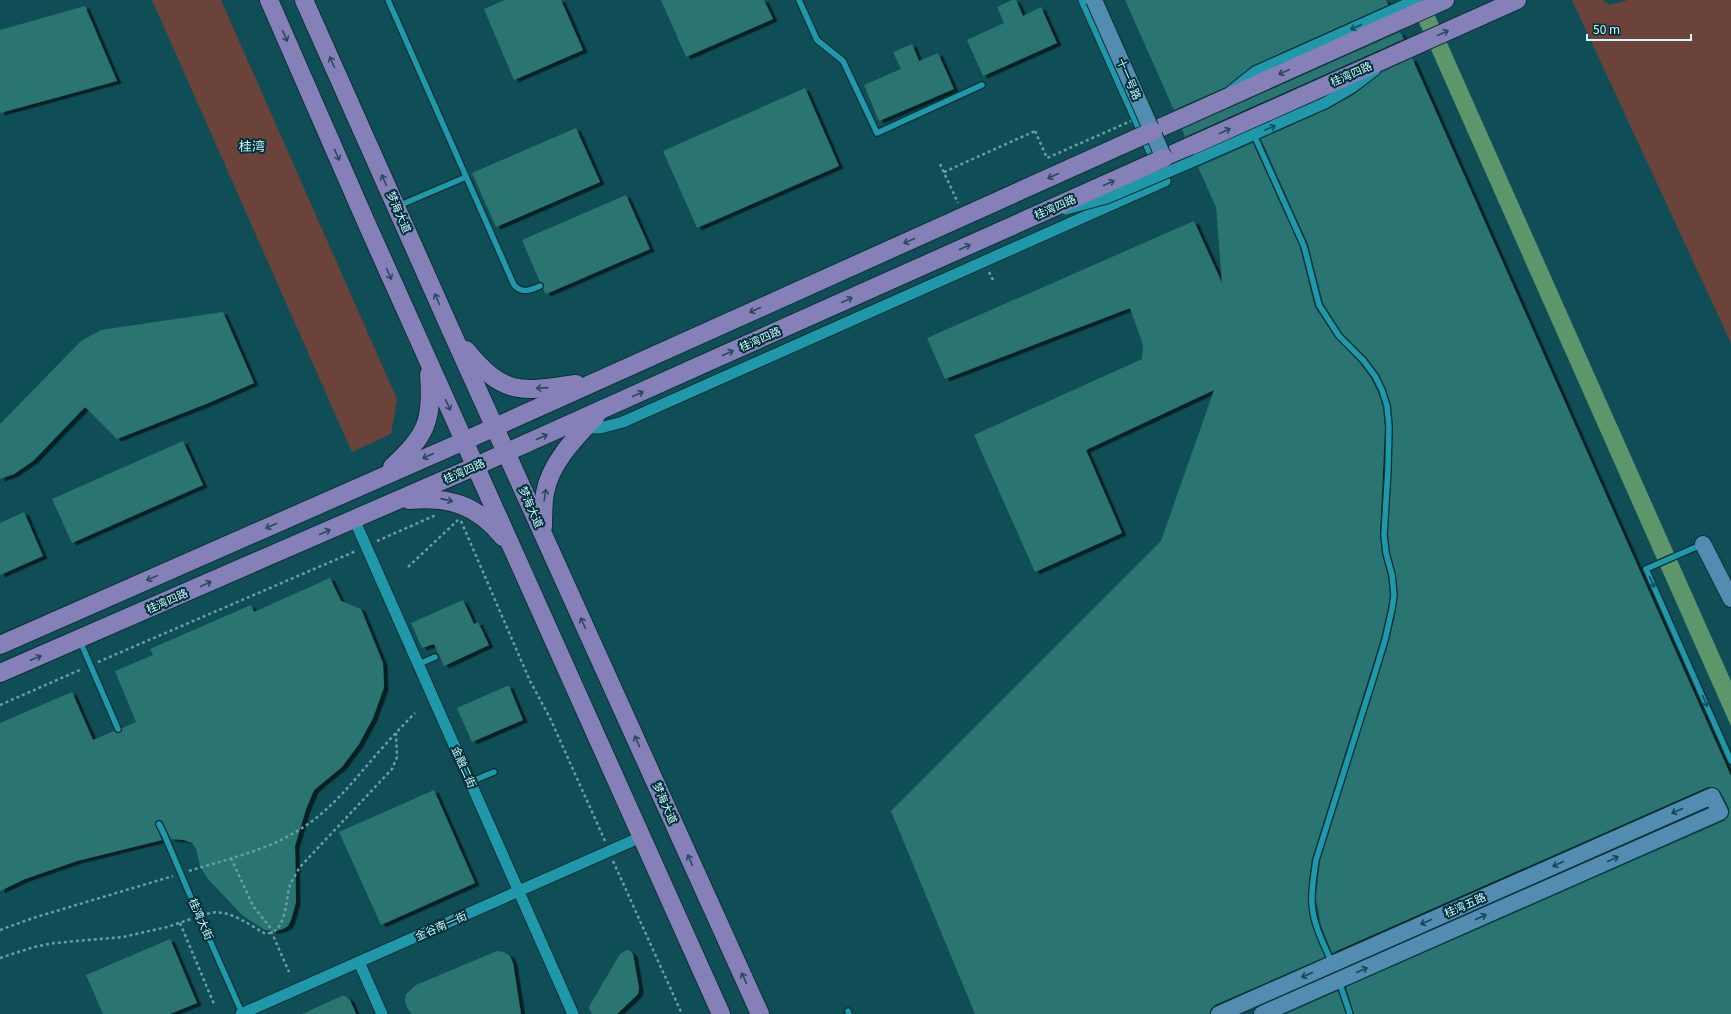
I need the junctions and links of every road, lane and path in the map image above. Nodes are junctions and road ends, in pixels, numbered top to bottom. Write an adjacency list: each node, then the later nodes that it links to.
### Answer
1 (269, 0): 23 (main road, one-way to 23)
2 (304, 0): 20 (main road, 梦海大道, one-way to 2)
3 (388, 0): 19 (lane)
4 (799, 0): 12 (lane)
5 (1084, 0): 28 (street)
6 (1094, 0): 13 (street, 十一号路, bridge)
7 (1416, 0): 10 (street)
8 (1445, 0): 10 (main road)
9 (1517, 0): 11 (main road, 桂湾四路, one-way to 9)
10 (1394, 17): 14 (main road, one-way to 14)
11 (1401, 52): 15 (street, one-way to 11); 16 (main road, 桂湾四路, one-way to 11)
12 (982, 85)
13 (1145, 115): 14 (street, 十一号路, bridge); 18 (path, bridge)
14 (1153, 131): 17 (street, 十一号路, bridge); 24 (main road, one-way to 24, bridge)
15 (1254, 135): 16 (street); 69 (lane)
16 (1193, 153): 17 (main road, 桂湾四路)
17 (1167, 164): 25 (main road, 桂湾四路, one-way to 17, bridge)
18 (944, 172)
19 (466, 177): 20 (lane); 21 (lane)
20 (396, 207): 22 (main road, 梦海大道, one-way to 20)
21 (540, 286)
22 (453, 335): 24 (main road, one-way to 22); 27 (main road, 梦海大道)
23 (428, 359): 29 (main road, one-way to 29); 32 (main road)
24 (594, 382): 27 (main road)
25 (602, 410): 26 (main road, 桂湾四路); 28 (main road)
26 (565, 426): 28 (street); 30 (main road, 桂湾四路, one-way to 26)
27 (495, 427): 29 (main road); 30 (main road, 梦海大道)
28 (584, 428): 38 (main road, one-way to 28)
29 (464, 441): 31 (main road); 32 (main road, one-way to 32)
30 (507, 452): 31 (main road, 桂湾四路); 38 (main road, 梦海大道)
31 (476, 466): 33 (main road, 桂湾四路); 41 (main road)
32 (383, 476): 45 (main road, one-way to 45)
33 (394, 502): 36 (main road, 桂湾四路); 41 (main road, one-way to 41)
34 (441, 513): 40 (path)
35 (452, 517): 37 (path)
36 (354, 519): 40 (street, 金融二街); 44 (main road, 桂湾四路, one-way to 36)
37 (458, 520): 42 (path); 60 (path)
38 (543, 534): 76 (main road, 梦海大道, one-way to 38)
39 (1703, 544): 43 (street); 54 (lane, one-way to 54)
40 (366, 546): 47 (street, 金融二街); 48 (path)
41 (512, 548): 59 (main road)
42 (408, 567)
43 (1731, 599)
44 (79, 639): 48 (lane); 49 (main road, 桂湾四路, one-way to 44)
45 (0, 645)
46 (434, 657): 47 (lane)
47 (418, 664): 57 (street, 金融二街)
48 (91, 665): 50 (path); 52 (lane)
49 (0, 673)
50 (0, 705)
51 (415, 713): 53 (path)
52 (118, 729)
53 (396, 733): 56 (path); 65 (path)
54 (1731, 761)
55 (494, 772): 57 (lane)
56 (358, 778)
57 (470, 782): 62 (street, 金融二街)
58 (160, 824): 63 (lane, 桂湾大街, bridge)
59 (641, 838): 60 (street, 金谷南一街); 75 (main road)
60 (609, 852): 62 (street, 金谷南一街); 74 (path)
61 (231, 858): 65 (path)
62 (519, 892): 67 (street, 金谷南一街); 73 (street, 金融二街)
63 (199, 916): 64 (path); 65 (path); 71 (lane, 桂湾大街)
64 (180, 924): 66 (path); 70 (path)
65 (272, 933): 68 (path)
66 (0, 958)
67 (359, 962): 71 (street, 金谷南一街); 72 (street)
68 (289, 972)
69 (1335, 972): 69 (street, 桂湾五路, one-way to 69); 77 (street, 桂湾五路, one-way to 77); 78 (street, 桂湾五路); 79 (lane)
70 (214, 1004)
71 (242, 1014)
72 (382, 1014)
73 (573, 1014)
74 (682, 1014)
75 (720, 1014)
76 (760, 1014)
77 (1219, 1014)
78 (1262, 1014)
79 (1350, 1014)

